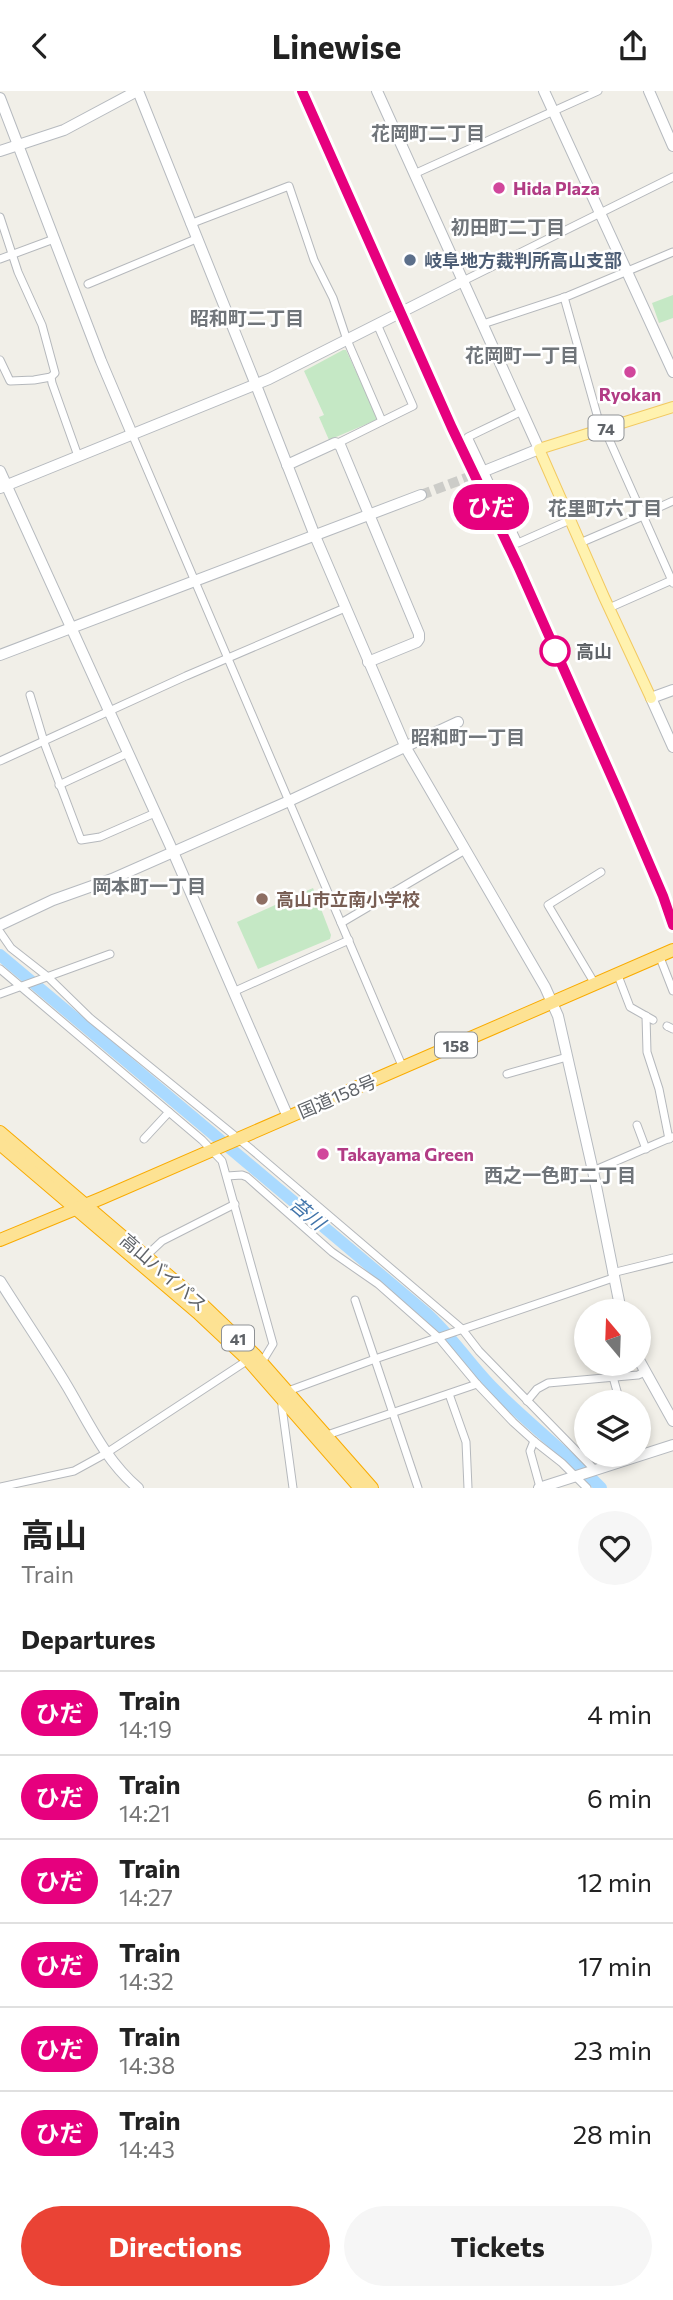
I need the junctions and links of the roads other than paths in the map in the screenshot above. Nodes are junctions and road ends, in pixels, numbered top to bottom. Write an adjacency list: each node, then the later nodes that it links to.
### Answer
1 (137, 91): 8 (street); 15 (street)
2 (377, 91): 11 (street)
3 (544, 91): 7 (street)
4 (598, 91): 7 (street)
5 (649, 91): 9 (street)
6 (0, 98): 8 (street)
7 (554, 111): 11 (street); 13 (street)
8 (18, 145): 10 (street); 16 (street)
9 (673, 146)
10 (0, 151)
11 (414, 174): 22 (street)
12 (673, 177): 13 (street)
13 (601, 212): 21 (street); 22 (street)
14 (0, 217): 19 (street)
15 (190, 224): 17 (street); 27 (street)
16 (54, 239): 19 (street); 36 (street)
17 (197, 239): 23 (street); 31 (street)
18 (673, 252): 21 (street)
19 (12, 254): 20 (street); 30 (street)
20 (0, 259)
21 (628, 270): 24 (street); 29 (street)
22 (463, 281): 25 (street); 26 (street)
23 (88, 284)
24 (564, 297): 26 (street); 35 (street)
25 (377, 324): 27 (street); 34 (street)
26 (483, 324): 33 (street)
27 (347, 341): 31 (street); 34 (street)
28 (0, 360): 30 (street)
29 (673, 372)
30 (51, 377): 39 (street)
31 (256, 385): 36 (street); 40 (street)
32 (673, 407): 35 (main road, 74)
33 (522, 411): 38 (street); 48 (street)
34 (382, 421): 37 (street)
35 (603, 429): 38 (main road, 74); 47 (street)
36 (132, 435): 39 (street); 52 (street)
37 (338, 443): 40 (street); 46 (street)
38 (539, 449): 41 (street); 48 (main road)
39 (78, 456): 43 (street)
40 (287, 465): 49 (street)
41 (487, 470)
42 (0, 471): 43 (street)
43 (3, 487): 55 (street)
44 (421, 495): 46 (street)
45 (673, 501): 47 (street)
46 (368, 516): 49 (street); 58 (street)
47 (642, 516): 50 (street); 51 (street)
48 (570, 520): 50 (main road)
49 (314, 536): 52 (street); 53 (street)
50 (580, 544): 54 (main road)
51 (672, 578): 54 (street)
52 (195, 582): 55 (street); 57 (street)
53 (345, 608): 57 (street); 58 (street)
54 (608, 608): 61 (main road)
55 (71, 629): 56 (street); 62 (street)
56 (0, 655)
57 (228, 657): 62 (street); 70 (street)
58 (368, 662): 66 (street)
59 (673, 690): 61 (street)
60 (30, 695): 64 (street)
61 (651, 698): 65 (street)
62 (108, 711): 64 (street); 67 (street)
63 (458, 722): 66 (street)
64 (44, 741): 68 (street); 69 (street)
65 (673, 747)
66 (406, 748): 70 (street); 73 (street)
67 (128, 753): 69 (street); 71 (street)
68 (0, 761)
69 (59, 785): 71 (street)
70 (289, 801): 72 (street); 75 (street)
71 (155, 813): 72 (street)
72 (173, 851): 76 (street); 88 (street)
73 (466, 851): 75 (street); 90 (street)
74 (601, 872): 85 (street)
75 (341, 923): 78 (street)
76 (0, 925)
77 (0, 932): 84 (street)
78 (349, 940): 88 (street); 92 (street)
79 (673, 950): 81 (highway, 国道158号 / 158)
80 (110, 954): 84 (street)
81 (659, 955): 83 (highway, 国道158号 / 158); 87 (street)
82 (0, 969): 86 (street)
83 (617, 974): 85 (highway, 国道158号 / 158); 98 (street)
84 (45, 977): 86 (street); 100 (street)
85 (595, 984): 90 (highway, 国道158号 / 158)
86 (22, 986): 89 (street); 94 (street)
87 (673, 991)
88 (233, 992): 95 (street)
89 (0, 994)
90 (552, 1002): 91 (street); 92 (highway, 国道158号 / 158)
91 (567, 1057): 93 (street); 104 (street)
92 (403, 1068): 95 (highway, 国道158号 / 158)
93 (507, 1074)
94 (169, 1112): 99 (street); 102 (street)
95 (288, 1117): 100 (highway, 国道158号 / 158)
96 (637, 1125): 103 (street)
97 (0, 1132): 107 (highway, 高山バイパス / 41)
98 (671, 1138): 103 (street)
99 (144, 1139)
100 (236, 1139): 102 (highway, 国道158号 / 158); 115 (street)
101 (0, 1144): 107 (highway, 高山バイパス / 41)
102 (214, 1149): 105 (street); 107 (highway, 国道158号 / 158)
103 (646, 1149): 104 (street)
104 (593, 1171): 111 (street)
105 (227, 1176): 106 (street); 116 (street)
106 (235, 1204): 109 (street); 119 (street)
107 (82, 1206): 108 (highway, 国道158号 / 158); 109 (highway, 高山バイパス / 41); 118 (highway, 高山バイパス / 41)
108 (0, 1240)
109 (146, 1256): 119 (highway, 高山バイパス / 41)
110 (673, 1258): 111 (street)
111 (612, 1275): 113 (street); 115 (street)
112 (0, 1281): 134 (street)
113 (618, 1299)
114 (355, 1300): 117 (street)
115 (461, 1330): 116 (street); 127 (street)
116 (440, 1337): 117 (street); 123 (street)
117 (375, 1359): 125 (street); 128 (street)
118 (248, 1360): 125 (highway, 高山バイパス / 41); 134 (street)
119 (262, 1362): 125 (highway, 高山バイパス / 41)
120 (626, 1376): 122 (street)
121 (647, 1376): 129 (street)
122 (613, 1377): 124 (street); 127 (street)
123 (477, 1384): 126 (street); 131 (street)
124 (617, 1390)
125 (285, 1394): 130 (highway, 高山バイパス / 41); 140 (street); 141 (highway, 高山バイパス / 41)
126 (449, 1394): 128 (street); 144 (street)
127 (527, 1401): 136 (street)
128 (393, 1412): 130 (street); 143 (street)
129 (673, 1421)
130 (327, 1435): 142 (highway, 高山バイパス / 41)
131 (534, 1441): 137 (street); 145 (street)
132 (673, 1445): 133 (street)
133 (651, 1451)
134 (105, 1454): 138 (street); 139 (street)
135 (599, 1467): 136 (street)
136 (593, 1469): 137 (street)
137 (575, 1475): 145 (street); 146 (street)
138 (0, 1487)
139 (138, 1488)
140 (293, 1488)
141 (360, 1488)
142 (372, 1488)
143 (418, 1488)
144 (468, 1488)
145 (540, 1488)
146 (587, 1488)

